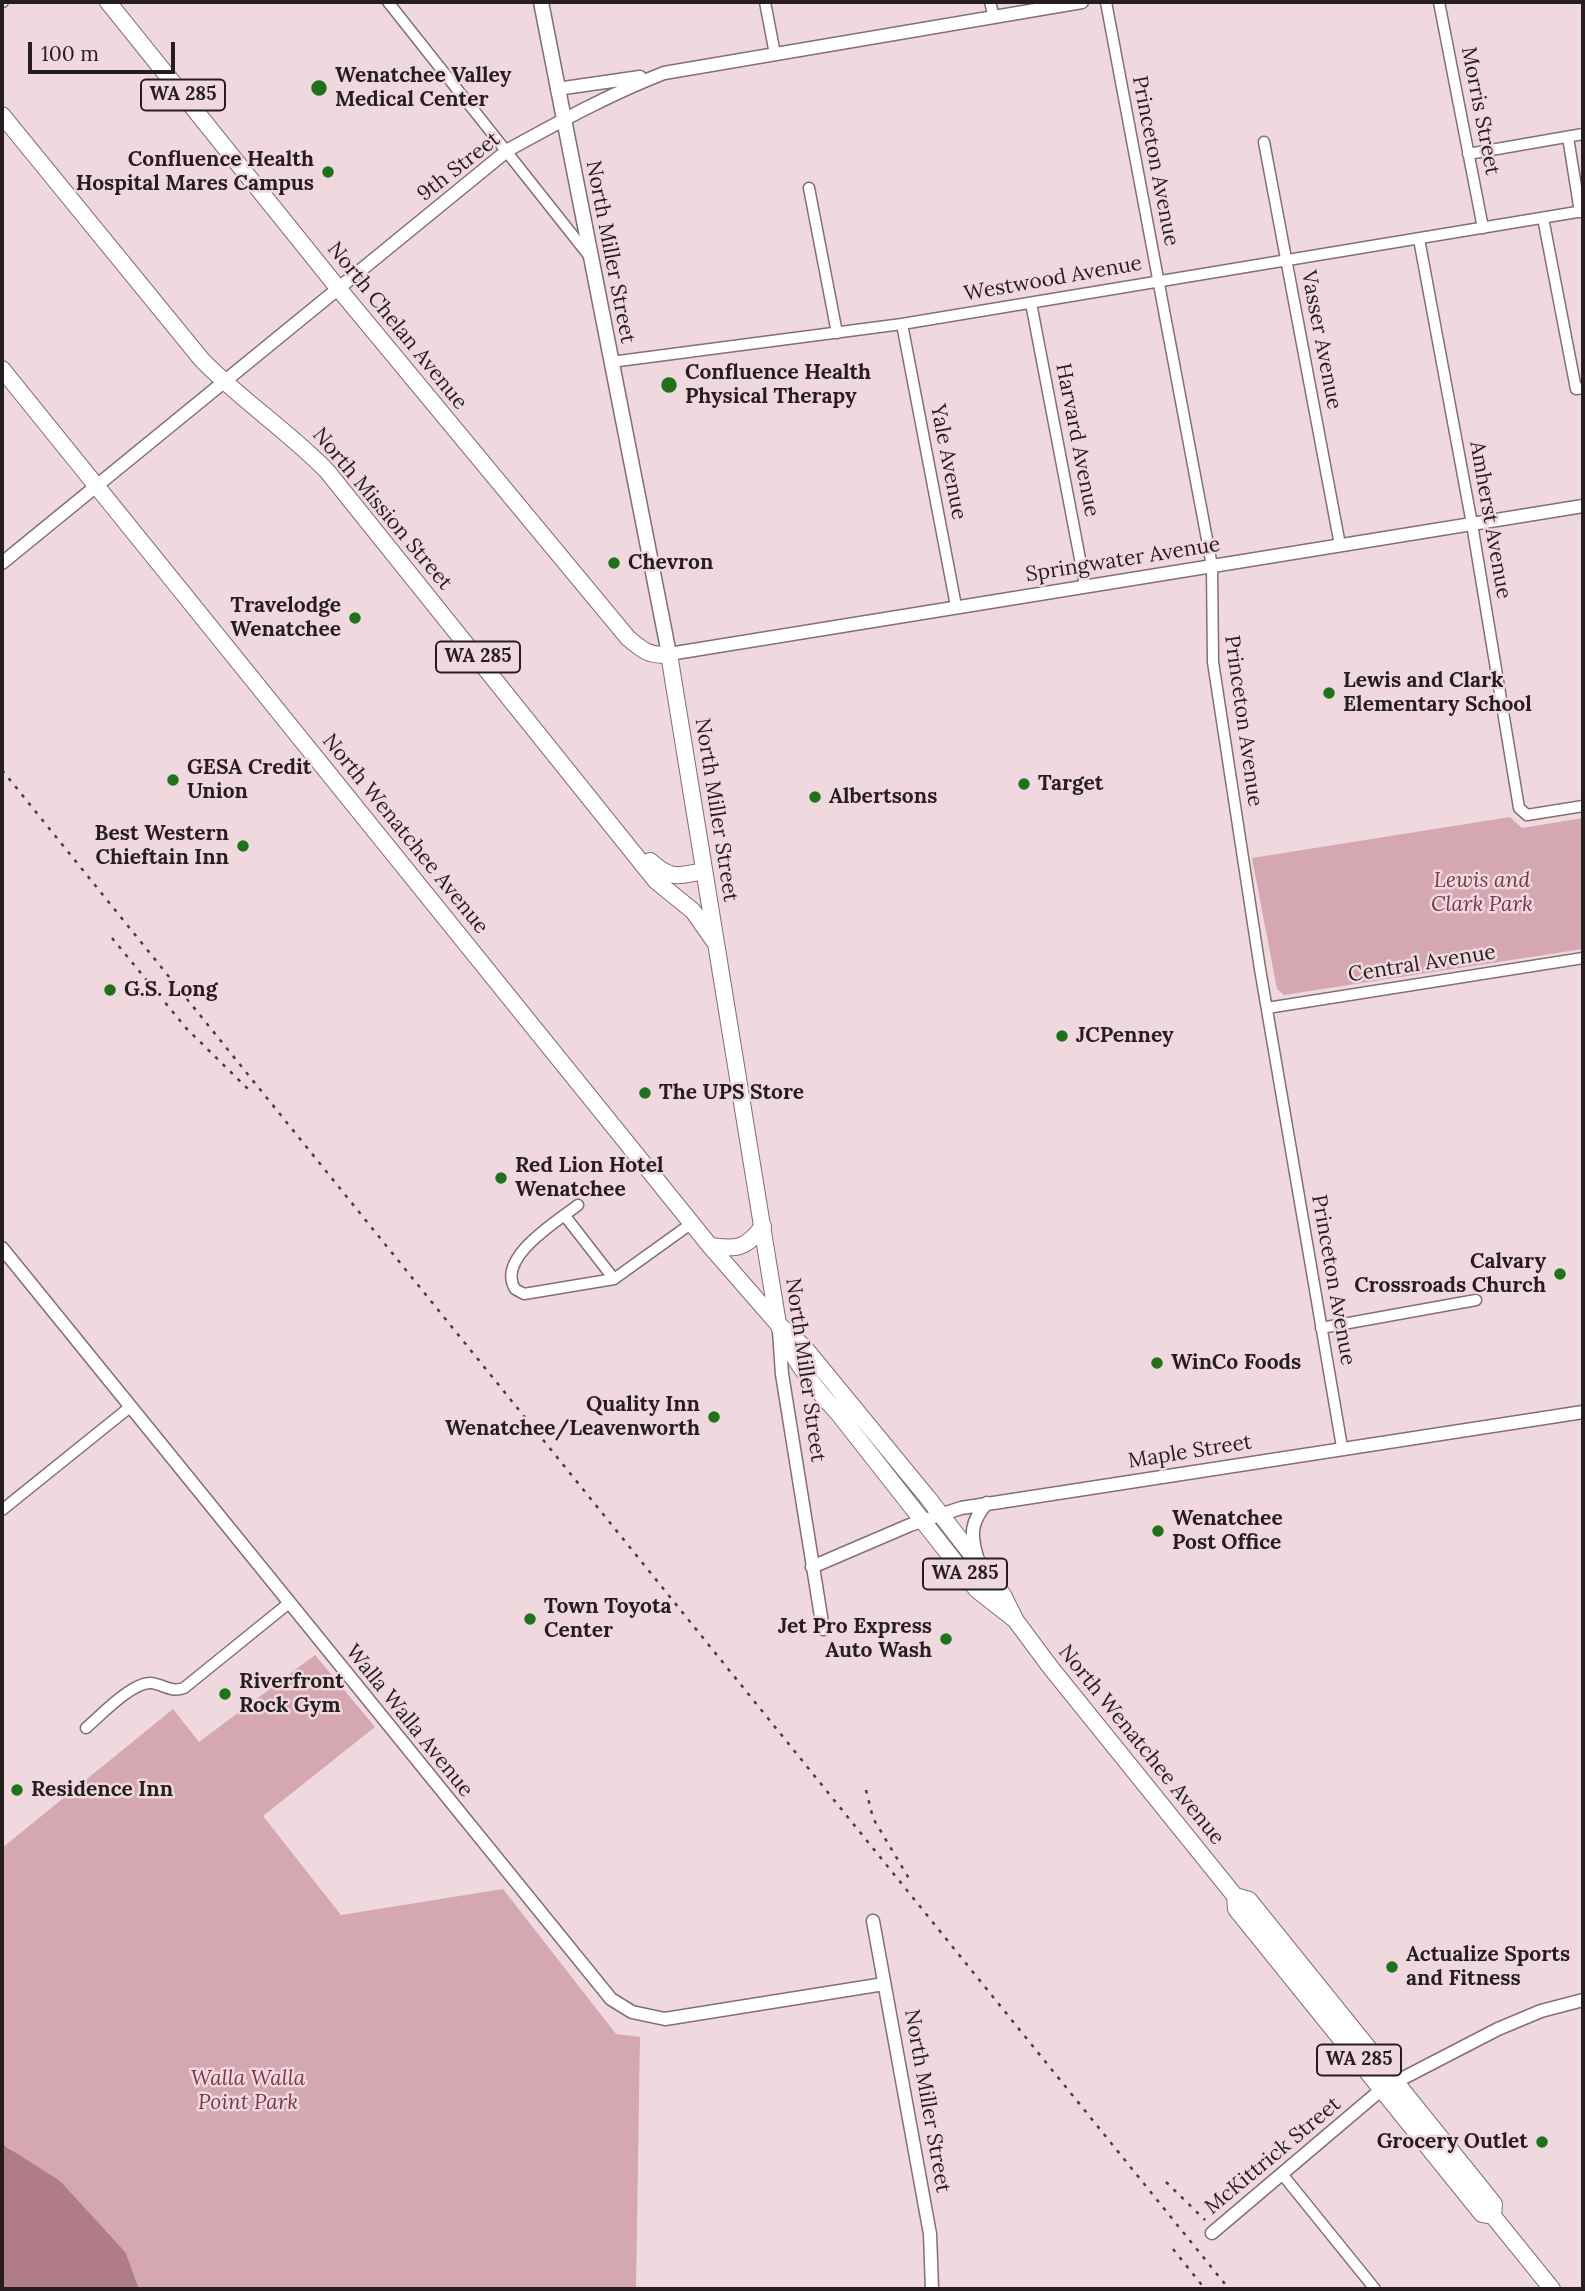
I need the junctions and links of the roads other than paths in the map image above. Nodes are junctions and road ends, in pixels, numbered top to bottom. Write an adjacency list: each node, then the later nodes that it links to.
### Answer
1 (108, 2): 28 (main road, North Chelan Avenue / WA 285)
2 (388, 2): 18 (street)
3 (541, 2): 12 (main road, North Miller Street)
4 (765, 2): 10 (street)
5 (990, 2): 9 (street)
6 (1082, 2): 9 (street, 9th Street)
7 (1106, 2): 27 (street, Princeton Avenue)
8 (1439, 2): 19 (street, Morris Street)
9 (994, 17): 10 (street, 9th Street)
10 (775, 54): 11 (street, 9th Street)
11 (664, 73): 12 (street); 14 (street, 9th Street)
12 (557, 89): 14 (main road, North Miller Street)
13 (2, 115): 34 (main road, North Mission Street / WA 285)
14 (563, 120): 18 (street, 9th Street); 25 (main road, North Miller Street)
15 (1583, 134): 16 (street)
16 (1568, 137): 19 (street); 21 (street)
17 (1264, 142): 26 (street, Vasser Avenue)
18 (508, 150): 25 (street); 28 (street, 9th Street)
19 (1468, 154): 23 (street, Morris Street)
20 (808, 188): 31 (street)
21 (1582, 212): 22 (street, Westwood Avenue)
22 (1544, 218): 23 (street, Westwood Avenue); 35 (street)
23 (1483, 228): 24 (street, Westwood Avenue)
24 (1419, 239): 26 (street, Westwood Avenue); 38 (street, Amherst Avenue)
25 (590, 257): 32 (main road, North Miller Street)
26 (1287, 260): 27 (street, Westwood Avenue); 39 (street, Vasser Avenue)
27 (1158, 281): 29 (street, Westwood Avenue); 41 (street, Princeton Avenue)
28 (338, 288): 34 (street, 9th Street); 44 (main road, North Chelan Avenue / WA 285)
29 (1031, 303): 30 (street, Westwood Avenue); 42 (street, Harvard Avenue)
30 (902, 324): 31 (street, Westwood Avenue); 43 (street, Yale Avenue)
31 (837, 334): 32 (street, Westwood Avenue)
32 (611, 362): 44 (main road, North Miller Street)
33 (2, 369): 36 (main road, North Wenatchee Avenue)
34 (223, 382): 36 (street, 9th Street); 46 (main road, North Mission Street / WA 285)
35 (1580, 388)
36 (96, 486): 40 (street, 9th Street); 53 (main road, North Wenatchee Avenue)
37 (1583, 506): 38 (street, Springwater Avenue)
38 (1472, 524): 39 (street, Springwater Avenue); 45 (street, Amherst Avenue)
39 (1340, 545): 41 (street, Springwater Avenue)
40 (2, 563)
41 (1212, 566): 42 (street, Springwater Avenue); 50 (street, Princeton Avenue)
42 (1085, 585): 43 (street, Springwater Avenue)
43 (956, 606): 44 (street, Springwater Avenue)
44 (669, 654): 47 (main road, North Miller Street / WA 285)
45 (1583, 806)
46 (633, 850): 47 (main road, North Mission Street / WA 285); 48 (main road, North Mission Street / WA 285)
47 (704, 871): 48 (main road, North Miller Street / WA 285)
48 (717, 946): 54 (main road, North Miller Street / WA 285)
49 (1583, 958): 50 (street, Central Avenue)
50 (1267, 1008): 60 (street, Princeton Avenue)
51 (578, 1205): 52 (street)
52 (565, 1216): 57 (street); 57 (street)
53 (692, 1223): 55 (main road, North Wenatchee Avenue); 57 (street)
54 (763, 1226): 55 (main road); 59 (main road, North Miller Street / WA 285)
55 (710, 1246): 59 (main road, North Wenatchee Avenue)
56 (2, 1248): 61 (street, Walla Walla Avenue)
57 (614, 1279)
58 (1476, 1300): 60 (street)
59 (778, 1324): 66 (main road, North Wenatchee Avenue / WA 285); 68 (street, North Miller Street)
60 (1321, 1328): 63 (street, Princeton Avenue)
61 (130, 1407): 65 (street); 69 (street, Walla Walla Avenue)
62 (1583, 1412): 63 (street, Maple Street)
63 (1342, 1447): 64 (street, Maple Street)
64 (987, 1503): 66 (street, Maple Street); 67 (street, WA 285)
65 (2, 1510)
66 (931, 1517): 67 (main road, North Wenatchee Avenue / WA 285); 68 (street, Maple Street); 70 (main road, North Wenatchee Avenue / WA 285)
67 (978, 1564): 70 (main road, North Wenatchee Avenue / WA 285)
68 (812, 1567): 71 (street, North Miller Street)
69 (289, 1603): 72 (street); 74 (street, Walla Walla Avenue)
70 (1016, 1621): 76 (main road, North Wenatchee Avenue / WA 285)
71 (822, 1629)
72 (86, 1728)
73 (873, 1921): 74 (street, North Miller Street)
74 (884, 1984): 79 (street, North Miller Street)
75 (1583, 2000): 76 (street, McKittrick Street)
76 (1388, 2085): 77 (street, McKittrick Street); 81 (main road, North Wenatchee Avenue / WA 285)
77 (1282, 2174): 78 (street, McKittrick Street); 80 (street)
78 (1212, 2233)
79 (932, 2289)
80 (1375, 2289)
81 (1552, 2289)

